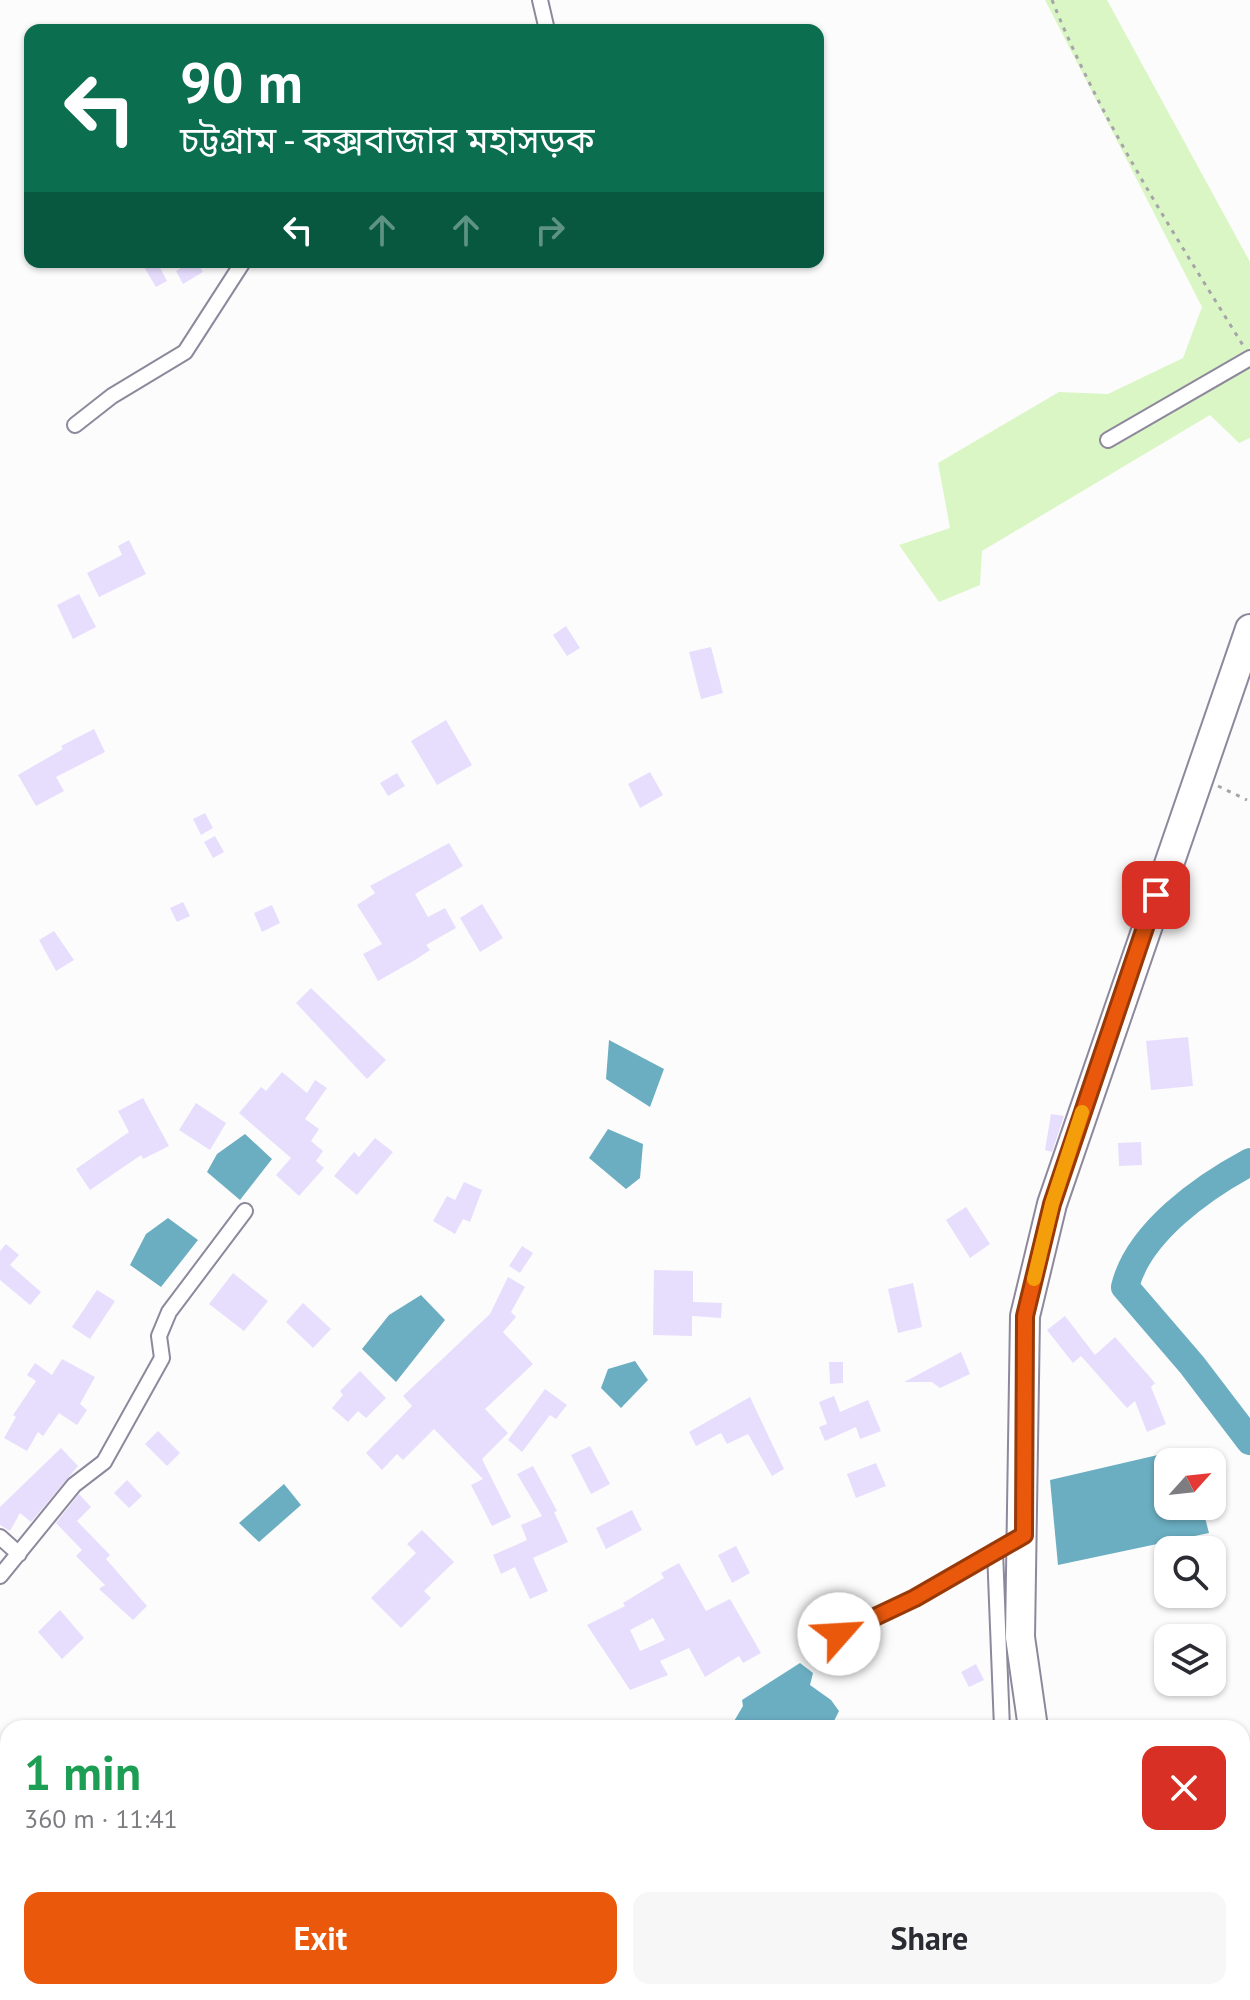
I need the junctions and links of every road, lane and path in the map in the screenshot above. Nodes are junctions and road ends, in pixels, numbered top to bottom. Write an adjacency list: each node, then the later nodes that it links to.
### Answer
1 (540, 0): 3 (street)
2 (1052, 0): 5 (path)
3 (546, 24)
4 (239, 268): 6 (street)
5 (1250, 357): 7 (street)
6 (75, 425)
7 (1108, 440)
8 (1250, 629): 9 (highway)
9 (1197, 775): 10 (path); 12 (highway)
10 (1247, 800)
11 (245, 1211): 15 (street)
12 (1024, 1535): 14 (street); 19 (highway)
13 (0, 1537): 15 (street)
14 (995, 1551): 17 (street); 18 (street)
15 (19, 1554): 16 (street)
16 (0, 1576)
17 (839, 1634)
18 (1002, 1720)
19 (1032, 1720)

